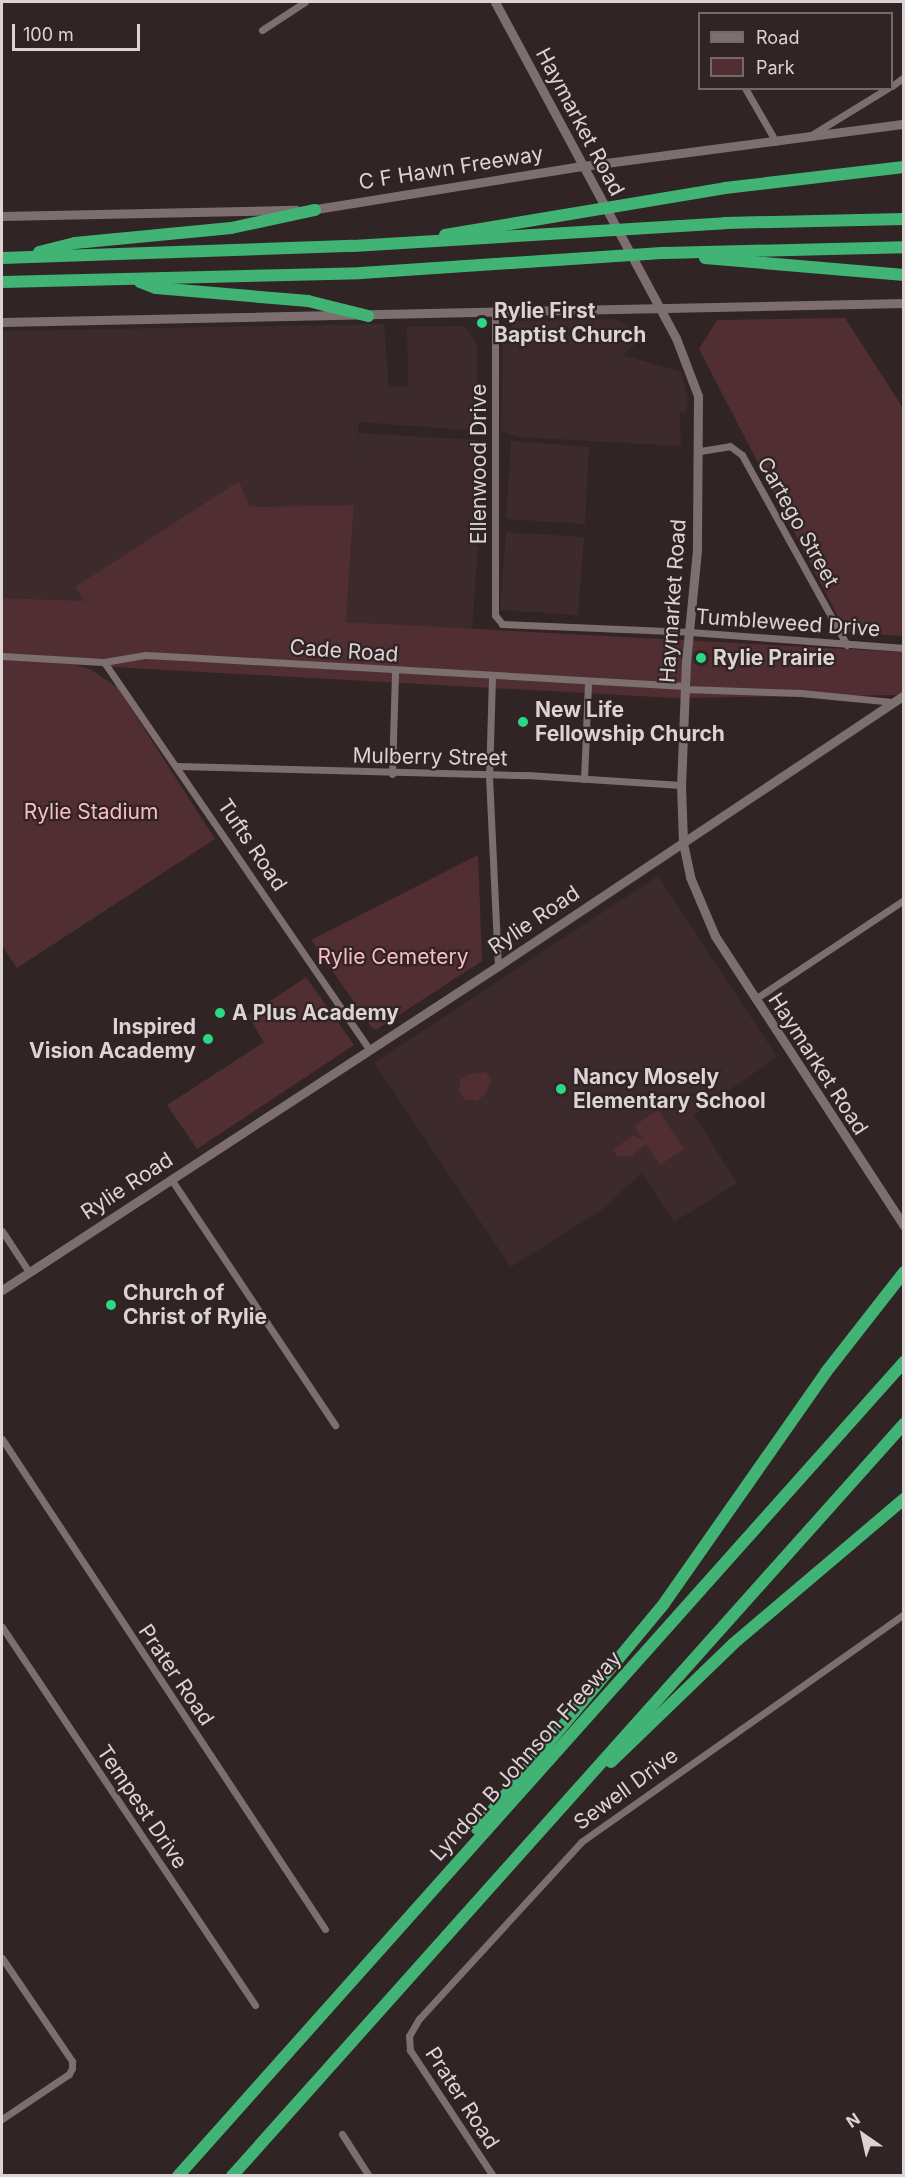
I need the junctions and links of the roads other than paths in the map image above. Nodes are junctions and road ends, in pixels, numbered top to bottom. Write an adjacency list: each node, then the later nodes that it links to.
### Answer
1 (305, 2): 3 (street)
2 (495, 2): 9 (street, Haymarket Road)
3 (262, 30)
4 (746, 90): 8 (street)
5 (885, 90): 7 (street)
6 (903, 124): 7 (street, C F Hawn Freeway)
7 (806, 138): 8 (street, C F Hawn Freeway)
8 (776, 142): 9 (street, C F Hawn Freeway)
9 (583, 166): 11 (street, C F Hawn Freeway); 23 (street, Haymarket Road)
10 (903, 167): 14 (highway)
11 (315, 210): 12 (street, C F Hawn Freeway); 18 (highway)
12 (2, 216)
13 (903, 217): 14 (highway)
14 (405, 242): 18 (highway)
15 (903, 247): 16 (highway)
16 (666, 253): 19 (highway); 20 (highway)
17 (2, 258): 18 (highway)
18 (17, 258)
19 (903, 275)
20 (130, 279): 21 (highway); 25 (highway)
21 (2, 282)
22 (903, 303): 23 (street)
23 (662, 311): 24 (street); 27 (street, Haymarket Road)
24 (495, 313): 25 (street); 28 (street, Ellenwood Drive)
25 (368, 316): 26 (street)
26 (2, 322)
27 (700, 451): 29 (street, Haymarket Road); 30 (street, Cartego Street)
28 (495, 615): 29 (street, Tumbleweed Drive)
29 (690, 632): 30 (street, Tumbleweed Drive); 37 (street, Haymarket Road)
30 (847, 645): 31 (street, Tumbleweed Drive)
31 (903, 648)
32 (2, 656): 33 (street, Cade Road)
33 (104, 662): 34 (street, Cade Road); 40 (street, Tufts Road)
34 (395, 671): 35 (street, Cade Road); 41 (street)
35 (492, 677): 36 (street, Cade Road); 42 (street)
36 (588, 682): 37 (street, Cade Road); 43 (street)
37 (685, 688): 39 (street, Cade Road); 44 (street, Haymarket Road)
38 (903, 695): 39 (street, Rylie Road)
39 (892, 702): 45 (street, Rylie Road)
40 (178, 766): 41 (street, Mulberry Street); 49 (street, Tufts Road)
41 (392, 774): 42 (street, Mulberry Street)
42 (489, 776): 43 (street, Mulberry Street); 47 (street)
43 (584, 779): 44 (street, Mulberry Street)
44 (681, 785): 45 (street, Haymarket Road)
45 (683, 843): 47 (street, Rylie Road); 48 (street, Haymarket Road)
46 (903, 900): 48 (street)
47 (498, 966): 49 (street, Rylie Road)
48 (755, 999): 51 (street, Haymarket Road)
49 (370, 1050): 50 (street, Rylie Road)
50 (171, 1179): 53 (street, Rylie Road); 58 (street)
51 (903, 1226)
52 (2, 1231): 53 (street)
53 (29, 1272): 55 (street, Rylie Road)
54 (903, 1272): 65 (highway)
55 (2, 1290)
56 (903, 1362): 65 (highway, Lyndon B Johnson Freeway)
57 (903, 1424): 63 (highway)
58 (335, 1425)
59 (2, 1438): 64 (street, Prater Road)
60 (903, 1498): 63 (highway)
61 (903, 1614): 68 (street, Sewell Drive)
62 (2, 1627): 67 (street, Tempest Drive)
63 (541, 1829): 72 (highway)
64 (325, 1929)
65 (392, 1935): 71 (highway, Lyndon B Johnson Freeway)
66 (2, 1958): 69 (street)
67 (255, 2006)
68 (409, 2036): 74 (street, Prater Road)
69 (2, 2119)
70 (342, 2134): 73 (street)
71 (178, 2175)
72 (232, 2175)
73 (369, 2175)
74 (493, 2175)

